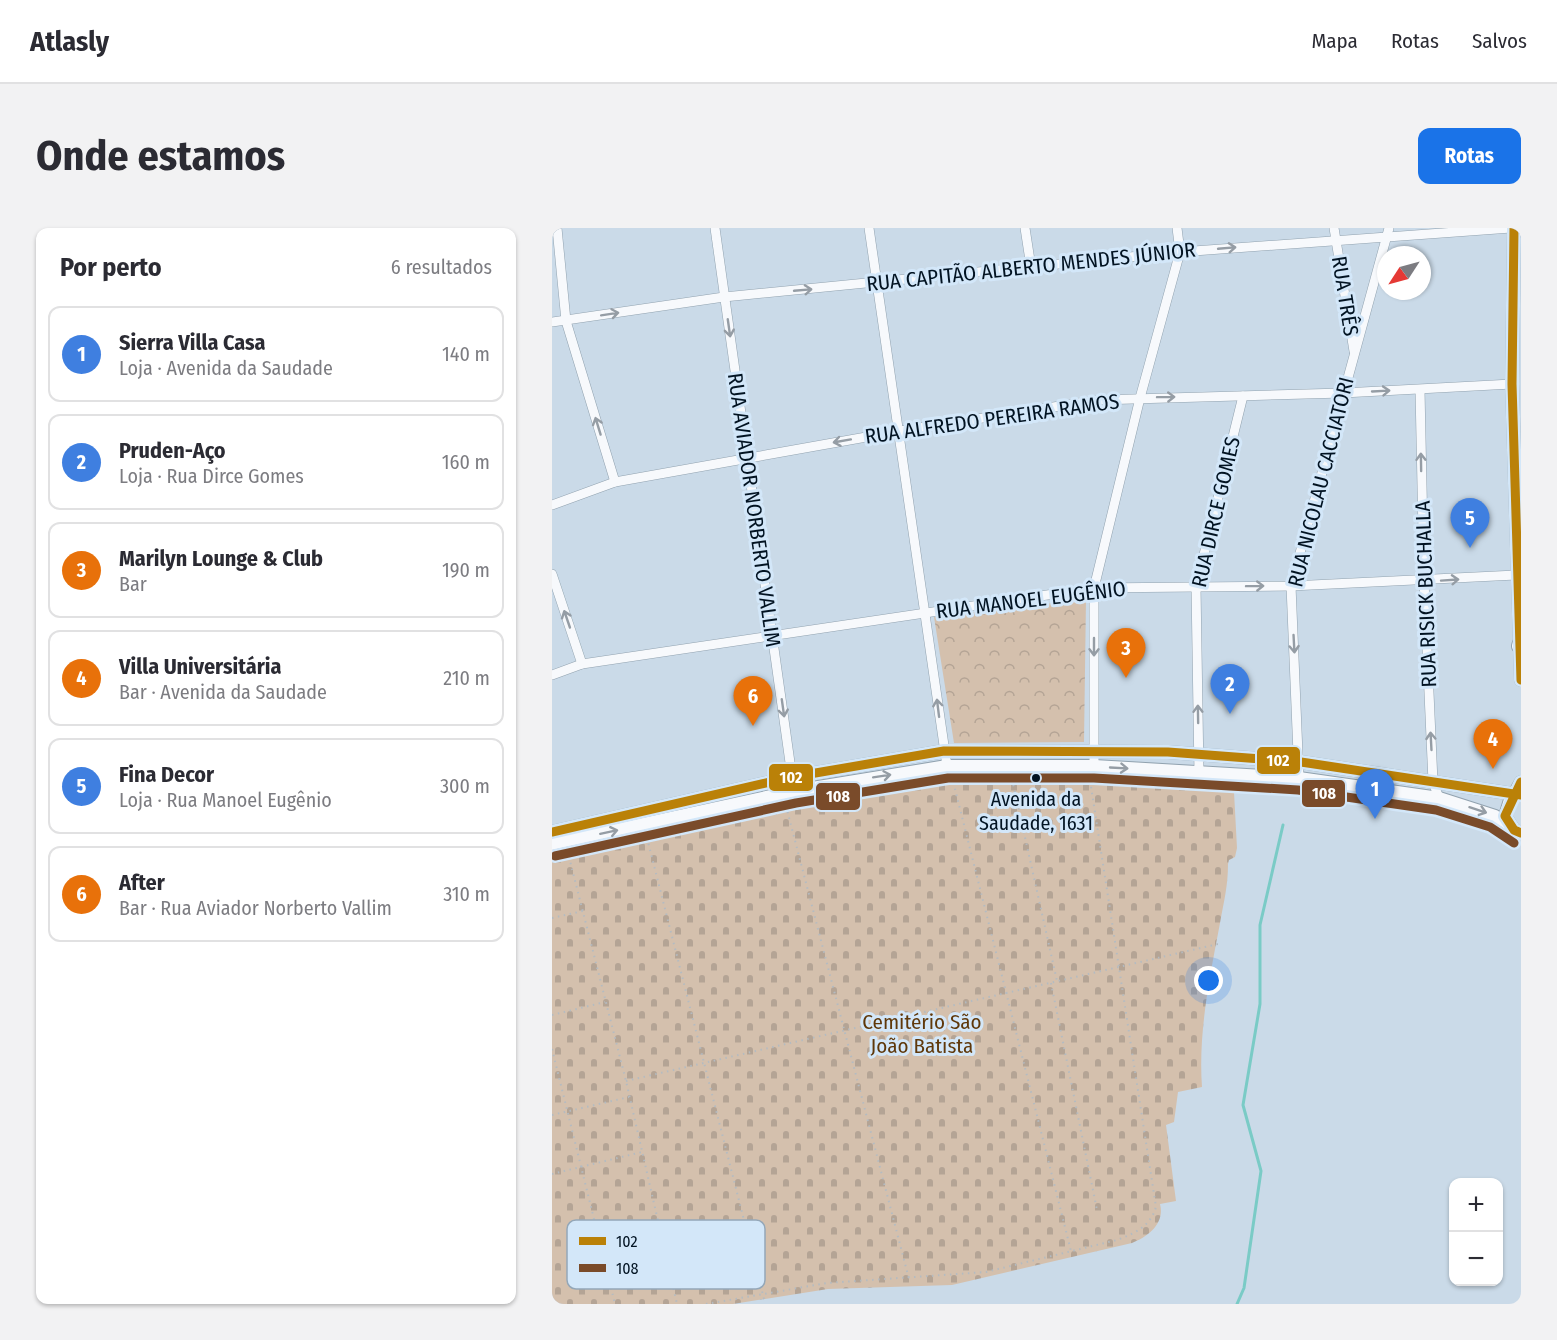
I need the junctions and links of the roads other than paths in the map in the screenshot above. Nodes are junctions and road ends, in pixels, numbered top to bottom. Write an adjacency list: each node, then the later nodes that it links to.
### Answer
1 (557, 228): 14 (street)
2 (715, 228): 13 (street, RUA AVIADOR NORBERTO VALLIM)
3 (869, 228): 12 (street)
4 (1024, 228): 11 (street)
5 (1177, 228): 10 (street)
6 (1334, 228): 9 (street, RUA TRÊS)
7 (1513, 228): 8 (street, RUA CAPITÃO ALBERTO MENDES JÚNIOR); 17 (street)
8 (1388, 232): 9 (street, RUA CAPITÃO ALBERTO MENDES JÚNIOR); 16 (street, RUA NICOLAU CACCIATORI)
9 (1335, 239): 10 (street, RUA CAPITÃO ALBERTO MENDES JÚNIOR, one-way to 9); 16 (street, RUA TRÊS)
10 (1180, 252): 11 (street, RUA CAPITÃO ALBERTO MENDES JÚNIOR); 21 (street)
11 (1031, 267): 12 (street, RUA CAPITÃO ALBERTO MENDES JÚNIOR)
12 (877, 283): 13 (street, RUA CAPITÃO ALBERTO MENDES JÚNIOR, one-way to 12); 22 (street)
13 (724, 297): 14 (street, RUA CAPITÃO ALBERTO MENDES JÚNIOR, one-way to 13); 23 (street, RUA AVIADOR NORBERTO VALLIM, one-way to 23)
14 (566, 321): 15 (street, RUA CAPITÃO ALBERTO MENDES JÚNIOR); 24 (street, one-way to 14)
15 (552, 322)
16 (1354, 353): 19 (street, RUA NICOLAU CACCIATORI)
17 (1512, 384): 18 (street, RUA ALFREDO PEREIRA RAMOS); 27 (street)
18 (1420, 390): 19 (street, RUA ALFREDO PEREIRA RAMOS, one-way to 18); 28 (street, RUA RISICK BUCHALLA, one-way to 18)
19 (1343, 393): 20 (street, RUA ALFREDO PEREIRA RAMOS); 29 (street, RUA NICOLAU CACCIATORI)
20 (1243, 396): 21 (street, RUA ALFREDO PEREIRA RAMOS, one-way to 20); 30 (street, RUA DIRCE GOMES)
21 (1140, 398): 22 (street, RUA ALFREDO PEREIRA RAMOS); 31 (street)
22 (900, 431): 23 (street, RUA ALFREDO PEREIRA RAMOS, one-way to 23); 32 (street)
23 (747, 459): 24 (street, RUA ALFREDO PEREIRA RAMOS); 33 (street, RUA AVIADOR NORBERTO VALLIM)
24 (615, 482): 25 (street, RUA ALFREDO PEREIRA RAMOS)
25 (552, 505)
26 (552, 574): 35 (street, one-way to 26)
27 (1516, 575): 28 (street, RUA MANOEL EUGÊNIO, one-way to 27); 34 (street)
28 (1424, 581): 29 (street, RUA MANOEL EUGÊNIO); 48 (street, RUA RISICK BUCHALLA, one-way to 28)
29 (1291, 586): 30 (street, RUA MANOEL EUGÊNIO, one-way to 29); 41 (street, RUA NICOLAU CACCIATORI, one-way to 41)
30 (1196, 587): 31 (street, RUA MANOEL EUGÊNIO); 40 (street, RUA DIRCE GOMES, one-way to 30)
31 (1094, 588): 32 (street, RUA MANOEL EUGÊNIO); 39 (street, one-way to 39)
32 (926, 612): 33 (street, RUA MANOEL EUGÊNIO); 38 (street, one-way to 32)
33 (772, 636): 35 (street, RUA MANOEL EUGÊNIO); 46 (street, RUA AVIADOR NORBERTO VALLIM, one-way to 46)
34 (1521, 644): 37 (street)
35 (582, 664): 36 (street, RUA MANOEL EUGÊNIO)
36 (552, 675)
37 (1521, 680)
38 (944, 751): 39 (street); 43 (street); 46 (street)
39 (1094, 752): 40 (street); 42 (street)
40 (1198, 755): 41 (street); 44 (street, RUA DIRCE GOMES)
41 (1300, 762): 45 (street); 47 (street, RUA NICOLAU CACCIATORI)
42 (1094, 766): 43 (street); 44 (street, one-way to 44)
43 (950, 771): 51 (street, one-way to 43)
44 (1199, 773): 47 (street)
45 (1376, 773): 48 (street); 50 (street)
46 (792, 777): 51 (street, RUA AVIADOR NORBERTO VALLIM); 56 (street)
47 (1299, 778): 50 (street)
48 (1433, 782): 52 (street); 53 (street, RUA RISICK BUCHALLA)
49 (1521, 782): 52 (street)
50 (1378, 790): 53 (street)
51 (794, 791): 56 (street, one-way to 51)
52 (1518, 796): 54 (street)
53 (1439, 798): 54 (street, one-way to 54)
54 (1508, 824): 55 (street)
55 (1521, 833)
56 (552, 841)

